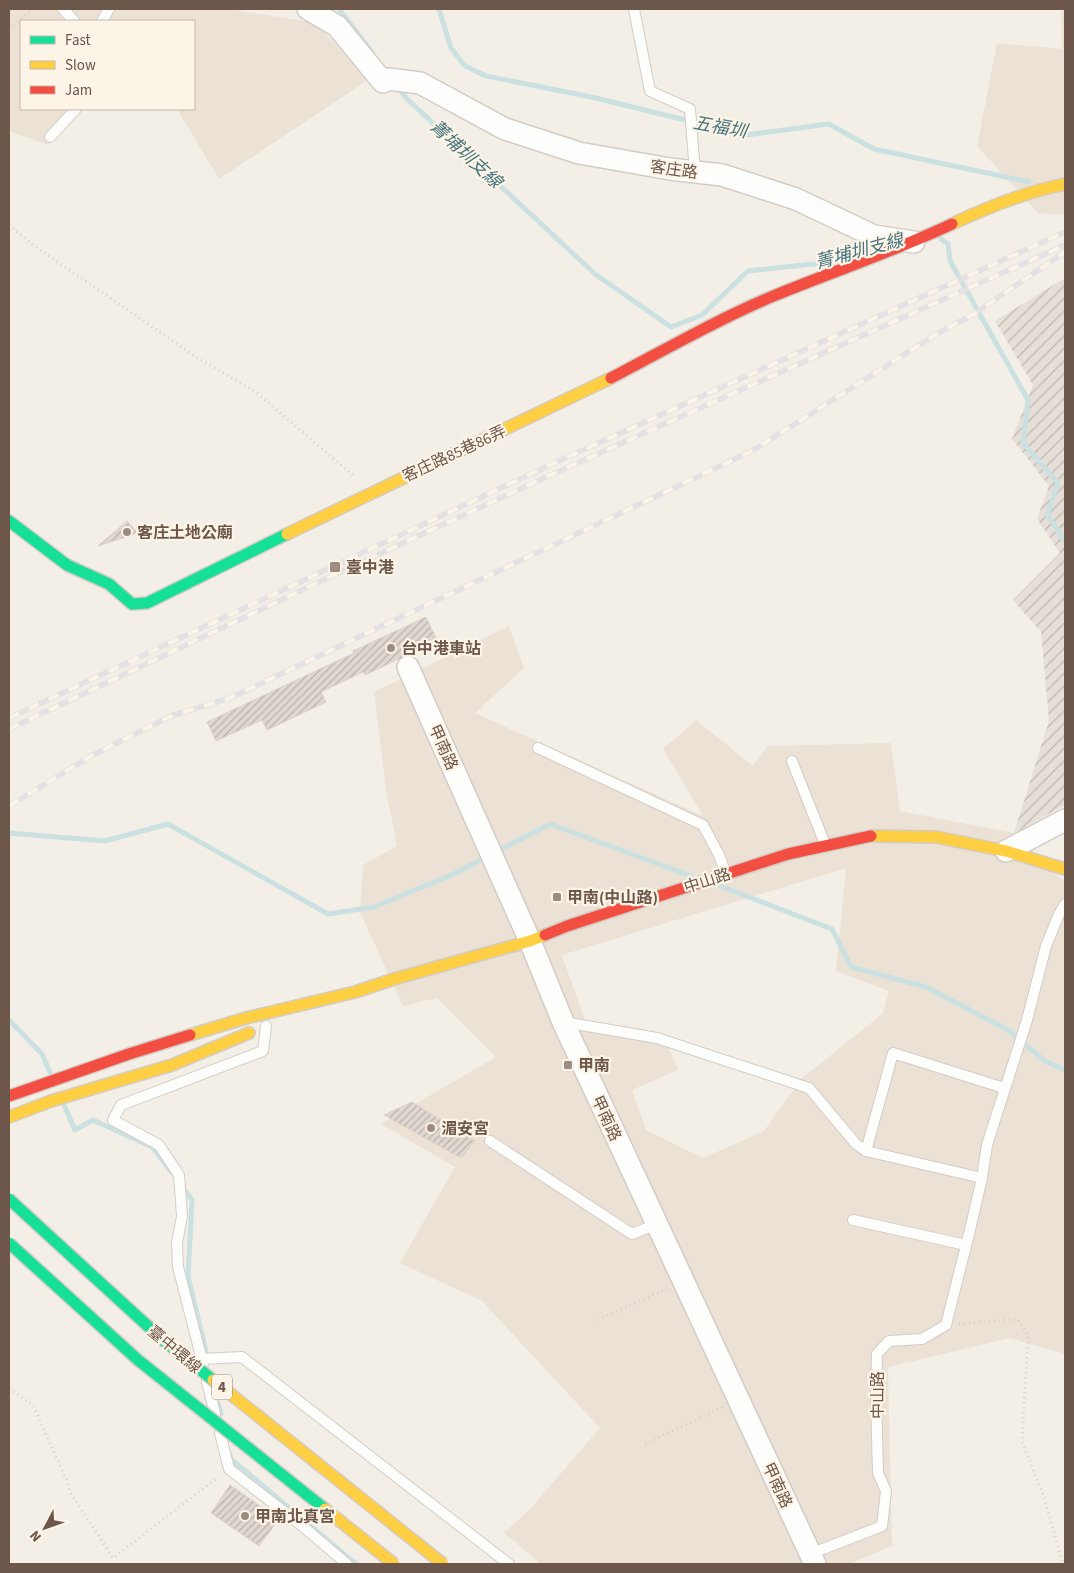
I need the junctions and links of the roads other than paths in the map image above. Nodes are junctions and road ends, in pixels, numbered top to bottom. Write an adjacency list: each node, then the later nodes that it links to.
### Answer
1 (63, 9): 5 (lane)
2 (109, 9): 6 (lane)
3 (308, 9): 9 (street, 客庄路)
4 (634, 9): 9 (lane)
5 (73, 20)
6 (103, 20)
7 (75, 110): 8 (lane)
8 (50, 137)
9 (695, 172): 11 (street, 客庄路)
10 (1065, 184): 11 (main road)
11 (914, 242): 12 (main road, 客庄路85巷86弄)
12 (9, 521)
13 (408, 667): 22 (street, 甲南路)
14 (538, 748): 20 (lane)
15 (792, 761): 17 (lane)
16 (1065, 820): 18 (street)
17 (825, 845): 18 (main road, 中山路); 20 (main road, 中山路)
18 (1006, 851): 19 (main road, 中山路)
19 (1065, 869)
20 (726, 874): 22 (main road, 中山路)
21 (1065, 904): 26 (lane)
22 (530, 941): 23 (main road, 中山路); 24 (street, 甲南路)
23 (355, 992): 25 (main road); 27 (main road)
24 (563, 1022): 30 (lane); 34 (street, 甲南路)
25 (266, 1026): 28 (main road); 37 (lane)
26 (1004, 1088): 30 (lane); 31 (lane)
27 (9, 1096)
28 (9, 1117)
29 (490, 1141): 34 (lane)
30 (866, 1151): 31 (lane)
31 (982, 1178): 36 (lane)
32 (9, 1199): 41 (main road, 臺中環線 / 4, bridge)
33 (854, 1220): 36 (lane)
34 (658, 1224): 38 (street, 甲南路)
35 (9, 1243): 40 (main road, 臺中環線 / 4, bridge)
36 (966, 1245): 38 (lane, 中山路)
37 (202, 1359): 39 (lane); 42 (lane)
38 (813, 1559)
39 (347, 1564)
40 (394, 1564)
41 (443, 1564)
42 (509, 1564)

